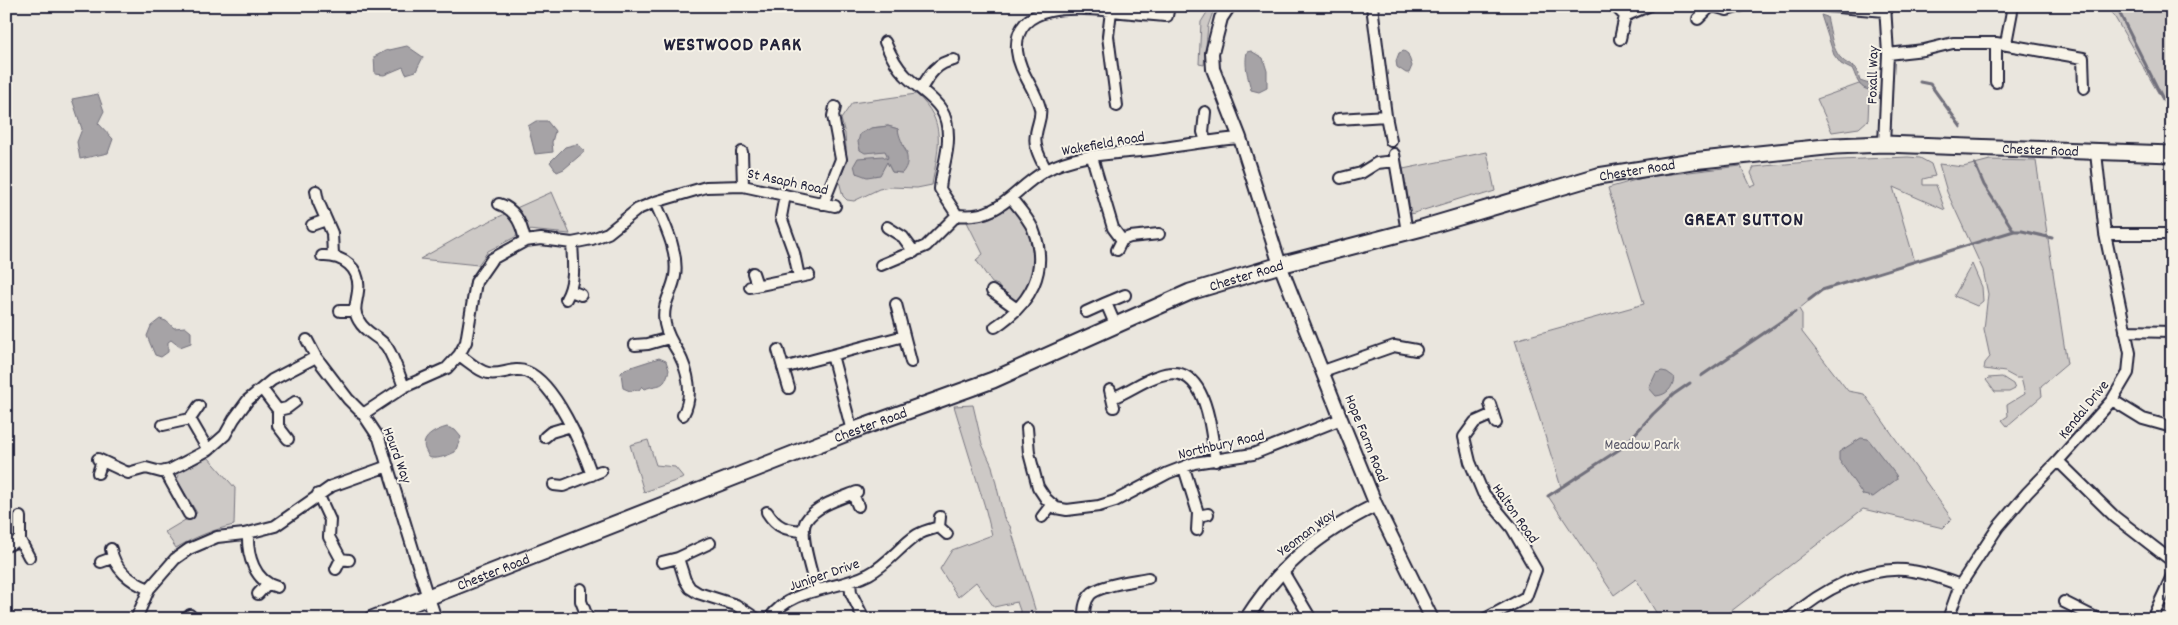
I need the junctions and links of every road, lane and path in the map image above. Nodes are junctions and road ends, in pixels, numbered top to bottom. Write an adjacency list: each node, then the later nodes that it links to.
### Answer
1 (1229, 6): 27 (street, Hope Farm Road)
2 (1372, 6): 25 (street)
3 (1615, 6): 12 (street)
4 (1648, 6): 12 (street)
5 (1712, 6): 6 (street); 13 (street)
6 (1741, 6)
7 (1826, 6): 9 (street)
8 (2012, 6): 16 (street)
9 (1885, 9): 17 (street, Foxall Way)
10 (1111, 11): 11 (street); 22 (street); 35 (street)
11 (1168, 11)
12 (1625, 16): 14 (street)
13 (1698, 19)
14 (1620, 38)
15 (885, 42): 21 (street)
16 (2001, 43): 17 (street); 19 (street); 20 (street)
17 (1888, 54): 30 (street, Foxall Way)
18 (948, 59): 21 (street)
19 (1996, 82)
20 (2084, 88)
21 (921, 89): 45 (street)
22 (1118, 106)
23 (831, 112): 43 (street)
24 (1205, 112): 28 (street)
25 (1386, 116): 26 (street); 29 (street)
26 (1338, 119)
27 (1240, 138): 28 (street, Wakefield Road); 59 (street, Hope Farm Road)
28 (1206, 141): 34 (street, Wakefield Road)
29 (1391, 141)
30 (1884, 144): 32 (main road, Chester Road); 49 (main road, Chester Road)
31 (742, 152): 37 (street)
32 (2096, 152): 33 (main road, Chester Road); 51 (street, Kendal Drive)
33 (2172, 154)
34 (1092, 157): 35 (street, Wakefield Road); 53 (street)
35 (1046, 170): 40 (street, Wakefield Road)
36 (1341, 178): 49 (street)
37 (743, 186): 39 (street, St Asaph Road); 41 (street, St Asaph Road)
38 (316, 191): 46 (street)
39 (785, 195): 43 (street, St Asaph Road); 60 (street)
40 (1011, 198): 45 (street, Wakefield Road); 66 (street)
41 (655, 202): 55 (street, St Asaph Road); 75 (street)
42 (506, 204): 54 (street)
43 (823, 204): 44 (street, St Asaph Road)
44 (834, 206)
45 (957, 215): 57 (street)
46 (326, 220): 47 (street); 68 (street)
47 (312, 226)
48 (887, 227): 57 (street)
49 (1406, 232): 59 (main road, Chester Road)
50 (1159, 234): 53 (street)
51 (2105, 234): 52 (street); 72 (street, Kendal Drive)
52 (2172, 234)
53 (1122, 240): 56 (street)
54 (525, 241): 55 (street, St Asaph Road); 80 (street, St Asaph Road)
55 (572, 243): 62 (street)
56 (1117, 250)
57 (914, 252): 58 (street)
58 (881, 265)
59 (1280, 265): 70 (main road, Chester Road); 85 (street, Hope Farm Road)
60 (753, 273)
61 (992, 291): 66 (street)
62 (581, 295)
63 (1125, 295): 64 (street)
64 (1106, 303): 69 (street); 70 (street)
65 (896, 304): 74 (street)
66 (1017, 309): 71 (street)
67 (340, 311): 68 (street)
68 (355, 311): 86 (street)
69 (1086, 312)
70 (1115, 324): 103 (main road, Chester Road)
71 (995, 327)
72 (2125, 331): 73 (street); 90 (street, Kendal Drive)
73 (2172, 332)
74 (904, 336): 81 (street); 83 (street)
75 (669, 338): 77 (street); 96 (street)
76 (307, 340): 82 (street, Hourd Way)
77 (634, 345)
78 (778, 350): 84 (street)
79 (1416, 350): 85 (street)
80 (459, 355): 86 (street, St Asaph Road); 100 (street)
81 (832, 355): 84 (street); 103 (street)
82 (316, 357): 87 (street); 95 (street, Hourd Way)
83 (911, 362)
84 (783, 368): 88 (street)
85 (1323, 370): 98 (street, Hope Farm Road)
86 (404, 387): 95 (street, St Asaph Road)
87 (262, 388): 93 (street); 108 (street)
88 (788, 388)
89 (1112, 398): 109 (street)
90 (2112, 400): 101 (street); 110 (street, Kendal Drive)
91 (295, 402): 93 (street)
92 (199, 406): 97 (street)
93 (278, 410): 105 (street)
94 (1493, 413): 159 (street, Halton Road)
95 (363, 414): 111 (street, Hourd Way)
96 (683, 415)
97 (190, 419): 99 (street); 108 (street)
98 (1341, 419): 109 (street, Northbury Road); 119 (street, Hope Farm Road)
99 (163, 425)
100 (571, 426): 104 (street); 115 (street)
101 (2172, 427)
102 (1027, 428): 106 (street)
103 (852, 431): 146 (main road, Chester Road)
104 (547, 432)
105 (288, 439)
106 (1029, 449): 107 (street); 117 (street)
107 (1040, 449)
108 (208, 450): 113 (street)
109 (1216, 461): 112 (street, Northbury Road)
110 (2058, 461): 135 (street); 141 (street, Kendal Drive)
111 (388, 466): 116 (street); 146 (street, Hourd Way)
112 (1184, 468): 117 (street, Northbury Road); 125 (street)
113 (165, 471): 114 (street); 121 (street)
114 (98, 473)
115 (554, 485)
116 (318, 494): 127 (street); 136 (street)
117 (1052, 504): 123 (street)
118 (858, 506): 126 (street)
119 (1376, 506): 137 (street, Yeoman Way); 158 (street, Hope Farm Road)
120 (767, 512): 126 (street)
121 (189, 514)
122 (20, 517): 128 (street)
123 (1042, 517)
124 (942, 526): 140 (street, Juniper Drive)
125 (1197, 530)
126 (804, 531): 144 (street)
127 (248, 533): 142 (street); 145 (street)
128 (20, 540): 130 (street); 131 (street)
129 (710, 543): 132 (street)
130 (6, 546)
131 (29, 557)
132 (678, 558): 134 (street); 152 (street)
133 (101, 562): 142 (street)
134 (662, 562)
135 (2172, 562)
136 (342, 563)
137 (1282, 570): 156 (street, Yeoman Way); 157 (street)
138 (2172, 576): 163 (street)
139 (1148, 578): 155 (street)
140 (850, 582): 144 (street, Juniper Drive); 154 (street)
141 (1960, 585): 160 (street); 161 (street, Kendal Drive)
142 (149, 589): 148 (street)
143 (581, 590): 151 (street)
144 (816, 590): 153 (street, Juniper Drive)
145 (258, 594)
146 (428, 598): 149 (main road, Chester Road); 150 (street)
147 (2064, 602): 162 (street)
148 (140, 618)
149 (372, 619)
150 (435, 619)
151 (588, 619)
152 (757, 619)
153 (769, 619)
154 (864, 619)
155 (1084, 619)
156 (1246, 619)
157 (1311, 619)
158 (1432, 619)
159 (1485, 619)
160 (1789, 619)
161 (1948, 619)
162 (2098, 619)
163 (2152, 619)

